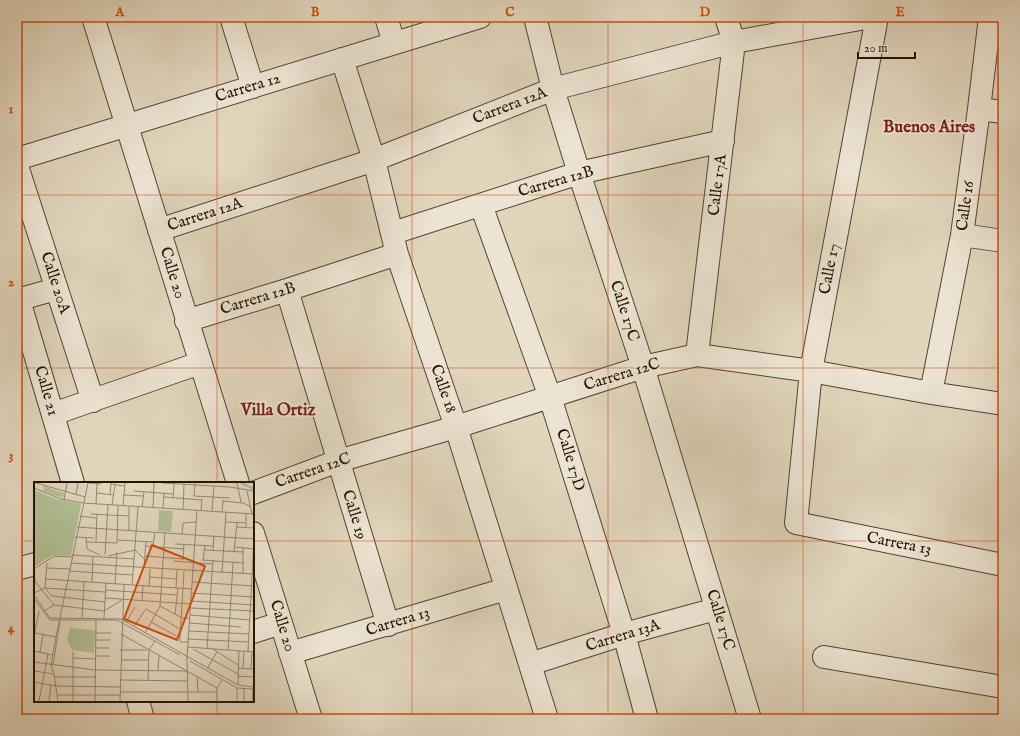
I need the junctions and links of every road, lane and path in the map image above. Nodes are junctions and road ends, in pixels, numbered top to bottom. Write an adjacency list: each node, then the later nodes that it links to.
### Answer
1 (92, 17): 17 (street, Calle 20)
2 (231, 17): 13 (street)
3 (386, 17): 11 (street)
4 (480, 17): 11 (street, Carrera 12)
5 (535, 17): 14 (street, Calle 17C)
6 (726, 17): 10 (street, Calle 17A)
7 (871, 17): 10 (street, Carrera 12A)
8 (877, 17): 35 (street, Calle 17)
9 (990, 17): 15 (street, Calle 16)
10 (734, 42): 14 (street, Carrera 12A); 18 (street, Calle 17A)
11 (394, 43): 12 (street, Carrera 12)
12 (342, 59): 13 (street, Carrera 12); 20 (street, Calle 18)
13 (253, 87): 17 (street, Carrera 12)
14 (553, 90): 20 (street, Carrera 12A); 22 (street, Calle 17C)
15 (979, 110): 16 (street); 25 (street, Calle 16)
16 (1003, 112)
17 (126, 126): 19 (street, Carrera 12); 24 (street, Calle 20)
18 (723, 141): 22 (street, Carrera 12B); 32 (street, Calle 17A)
19 (17, 159)
20 (374, 160): 24 (street, Carrera 12A); 27 (street, Calle 18)
21 (17, 166): 28 (street, Calle 20A)
22 (579, 174): 23 (street, Carrera 12B); 34 (street, Calle 17C)
23 (481, 205): 27 (street, Carrera 12B); 37 (street, Calle 17D)
24 (159, 230): 31 (street, Calle 20)
25 (962, 235): 26 (street); 36 (street, Calle 16)
26 (1003, 241)
27 (395, 243): 29 (street, Carrera 12B); 41 (street, Calle 18)
28 (56, 288): 30 (street); 38 (street, Calle 20A)
29 (287, 290): 31 (street, Carrera 12B); 42 (street, Calle 19)
30 (18, 300): 40 (street, Calle 21)
31 (186, 320): 33 (street, Calle 20)
32 (698, 355): 34 (street, Carrera 12C); 35 (street, Carrera 12C)
33 (200, 363): 38 (street); 44 (street, Calle 20)
34 (643, 367): 37 (street, Carrera 12C); 52 (street, Calle 17C)
35 (811, 371): 36 (street, Carrera 12C); 46 (street, Calle 17)
36 (931, 393): 39 (street, Carrera 12C)
37 (550, 397): 41 (street, Carrera 12C); 56 (street, Calle 17D)
38 (94, 401): 40 (street)
39 (1003, 404)
40 (53, 414): 43 (street, Calle 21)
41 (456, 427): 42 (street, Carrera 12C); 51 (street, Calle 18)
42 (338, 461): 45 (street, Carrera 12C); 54 (street, Calle 19)
43 (73, 482)
44 (238, 482)
45 (254, 493)
46 (796, 523): 49 (street, Carrera 13)
47 (254, 536): 53 (street, Calle 20)
48 (34, 564): 50 (street)
49 (1003, 565)
50 (17, 569)
51 (506, 589): 54 (street, Carrera 13); 59 (street, Calle 18)
52 (716, 609): 56 (street, Carrera 13A); 66 (street, Calle 17C)
53 (281, 623): 55 (street); 57 (street, Calle 20)
54 (388, 625): 57 (street, Carrera 13)
55 (254, 632)
56 (624, 634): 59 (street, Carrera 13A); 65 (street, Calle 17D)
57 (290, 653): 63 (street, Calle 20)
58 (824, 657): 60 (street)
59 (530, 664): 64 (street, Calle 18)
60 (1003, 687)
61 (138, 702): 62 (street)
62 (143, 719)
63 (311, 719)
64 (547, 719)
65 (647, 719)
66 (750, 719)

